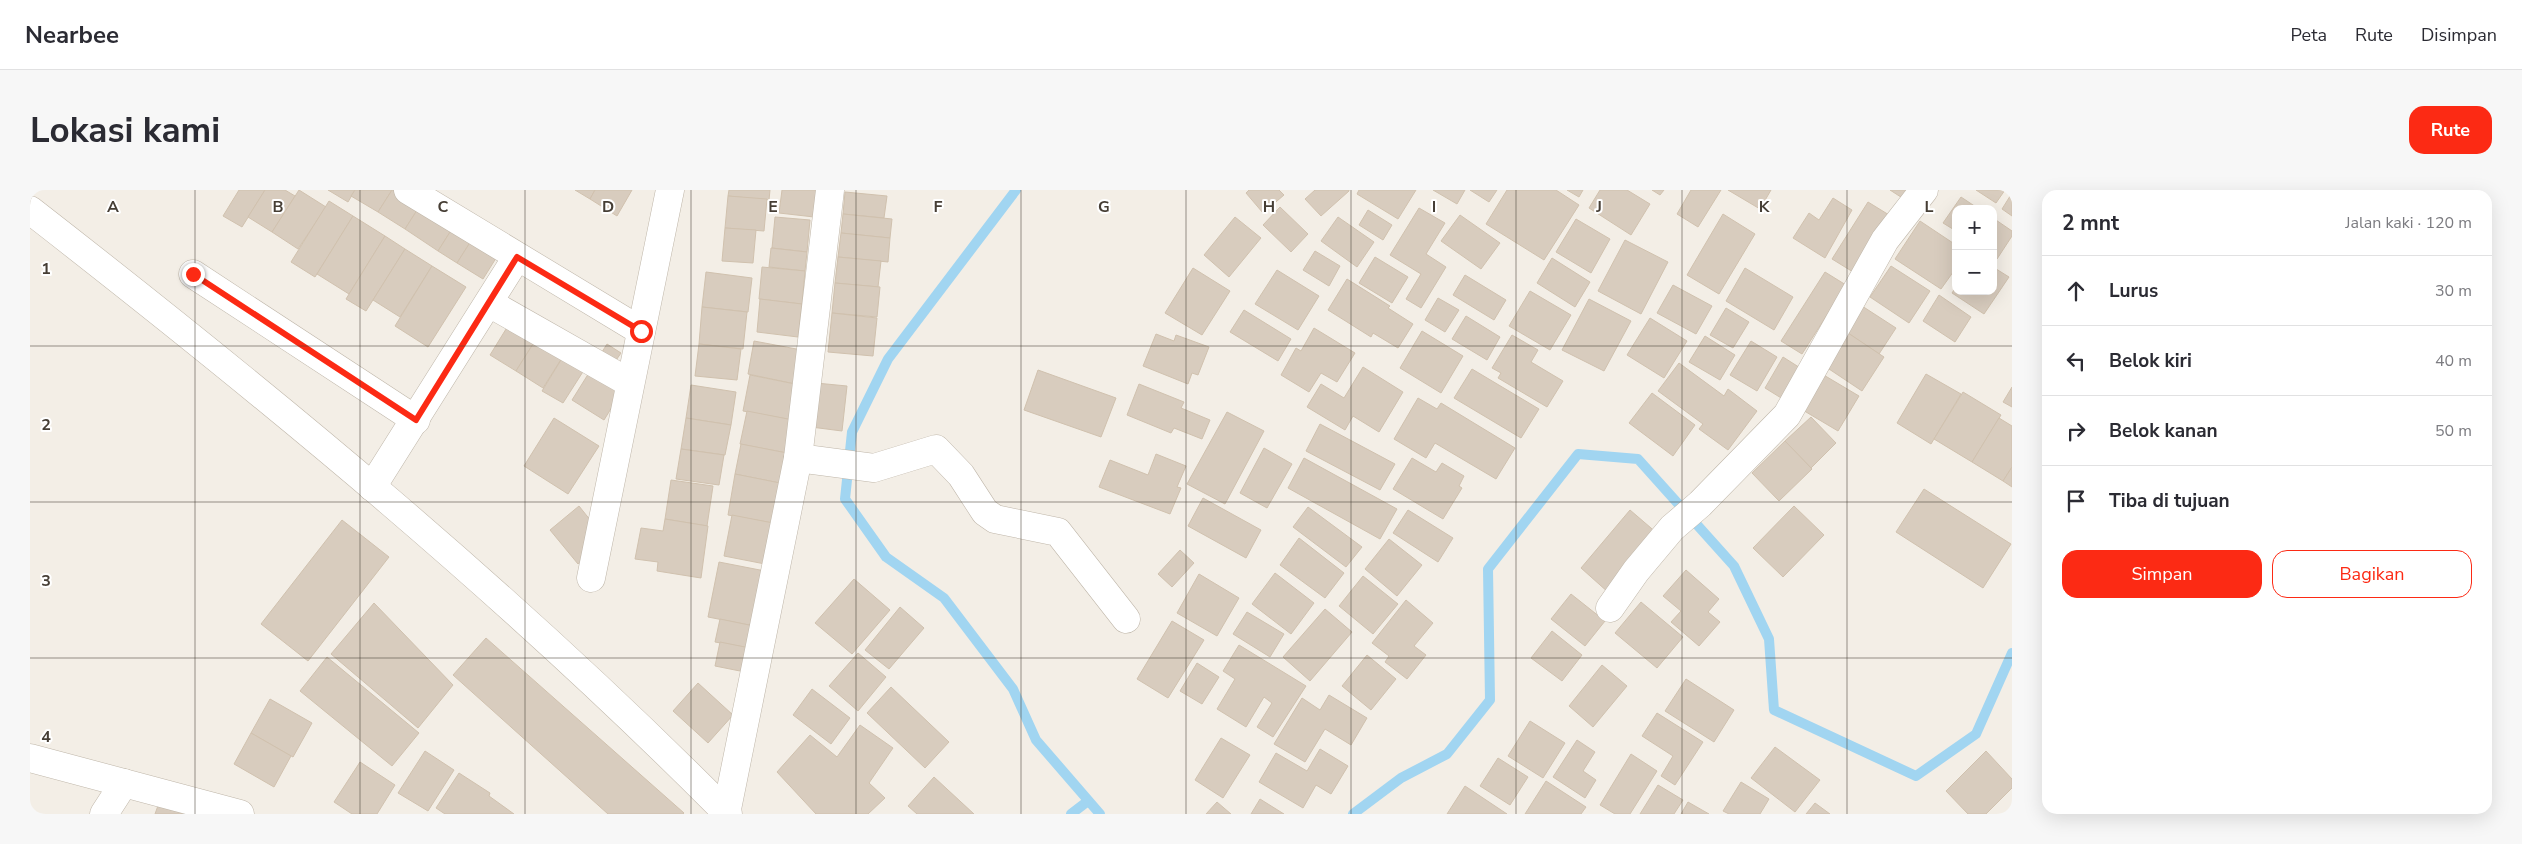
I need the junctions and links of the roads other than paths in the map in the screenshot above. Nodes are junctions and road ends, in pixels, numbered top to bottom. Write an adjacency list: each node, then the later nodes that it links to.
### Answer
1 (408, 190): 6 (street)
2 (670, 190): 9 (street)
3 (830, 190): 12 (street)
4 (1924, 190): 15 (street)
5 (30, 210): 13 (street)
6 (517, 257): 8 (street); 9 (street)
7 (193, 274): 11 (street)
8 (488, 303): 10 (street); 11 (street)
9 (641, 331): 10 (street)
10 (630, 383): 14 (street)
11 (416, 420): 13 (street)
12 (811, 460): 16 (street); 21 (street)
13 (372, 487): 21 (street)
14 (591, 578)
15 (1610, 608)
16 (1126, 619)
17 (30, 758): 18 (street)
18 (124, 783): 19 (street); 20 (street)
19 (104, 814)
20 (240, 814)
21 (727, 814)

